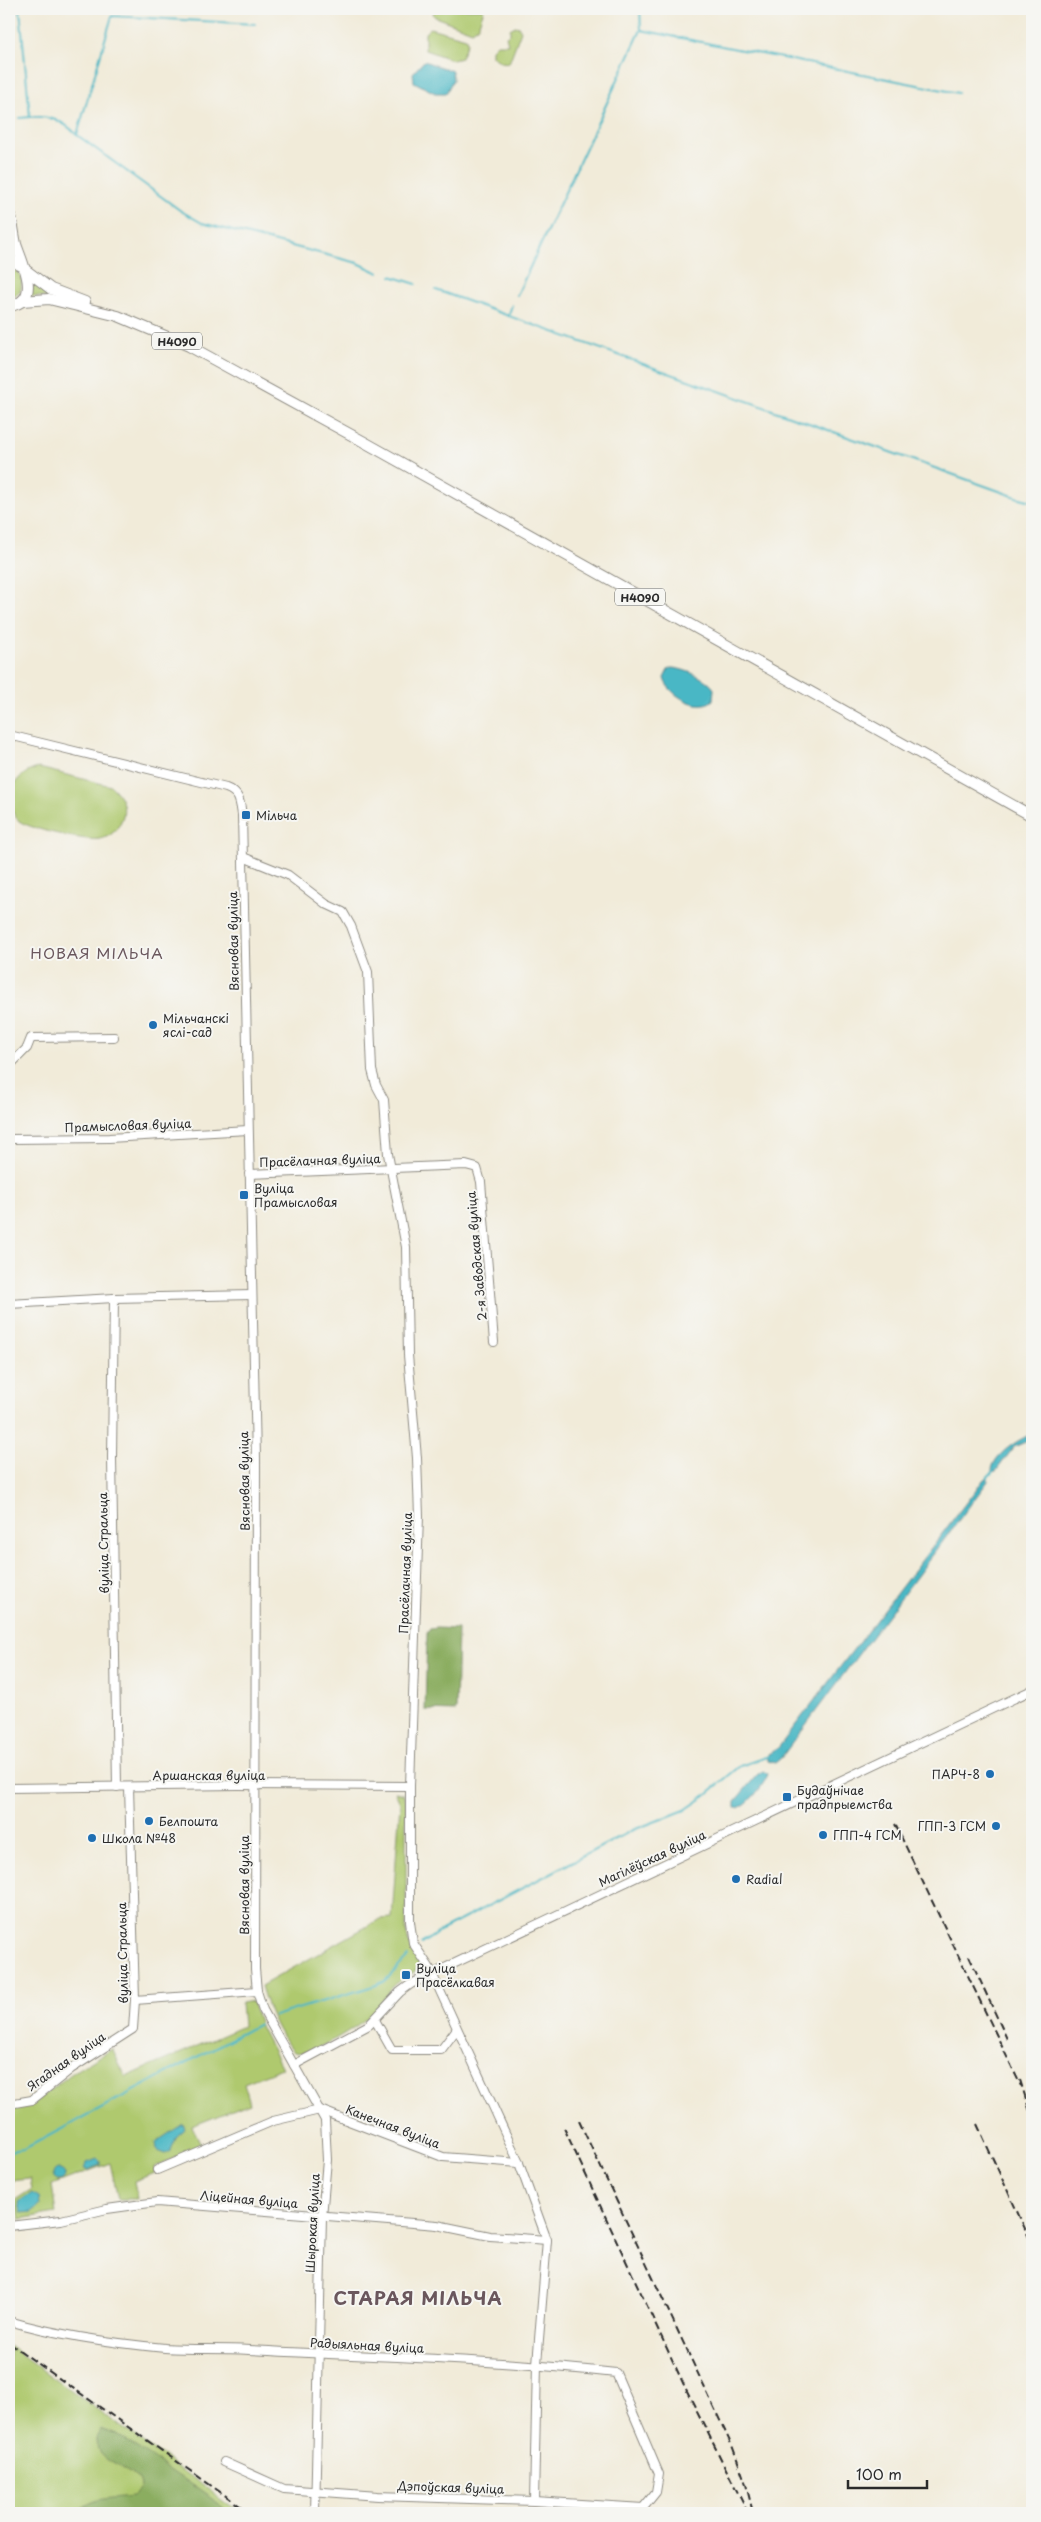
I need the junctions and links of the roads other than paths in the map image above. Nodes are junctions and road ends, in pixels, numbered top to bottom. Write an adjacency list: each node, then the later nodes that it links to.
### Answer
1 (9, 182): 2 (street)
2 (10, 221): 4 (main road)
3 (9, 260): 4 (main road, Н4090)
4 (24, 268): 5 (main road, Н4090); 6 (main road, Н4090)
5 (14, 306): 6 (main road, Н4090)
6 (103, 312): 8 (main road, Н4090)
7 (9, 736): 9 (street, Вясновая вуліца)
8 (1032, 816)
9 (242, 857): 12 (street, Вясновая вуліца); 14 (street, Прасёлачная вуліца)
10 (114, 1037): 11 (street)
11 (9, 1066)
12 (248, 1130): 13 (street, Прамысловая вуліца); 15 (street, Вясновая вуліца)
13 (9, 1138)
14 (392, 1169): 15 (street, Прасёлачная вуліца); 19 (street, 2-я Заводская вуліца); 22 (street, Прасёлачная вуліца)
15 (249, 1174): 16 (street, Вясновая вуліца)
16 (252, 1295): 17 (street); 21 (street, Вясновая вуліца)
17 (114, 1298): 18 (street); 23 (street, вуліца Стральца)
18 (9, 1304)
19 (494, 1342)
20 (1032, 1690): 26 (street, Магілёўская вуліца)
21 (256, 1786): 22 (street, Аршанская вуліца); 24 (street, Аршанская вуліца); 27 (street, Вясновая вуліца)
22 (410, 1786): 26 (street, Прасёлачная вуліца)
23 (117, 1787): 24 (street, Аршанская вуліца); 25 (street, Аршанская вуліца)
24 (129, 1787): 28 (street, вуліца Стральца)
25 (9, 1788)
26 (432, 1974): 29 (street, Магілёўская вуліца); 31 (street, Прасёлачная вуліца)
27 (257, 1991): 28 (street); 32 (street, Вясновая вуліца)
28 (135, 2000): 30 (street, вуліца Стральца)
29 (375, 2020): 31 (street); 32 (street, Магілёўская вуліца)
30 (133, 2029): 33 (street, Ягадная вуліца)
31 (456, 2030): 35 (street, Прасёлачная вуліца)
32 (294, 2065): 34 (street, Вясновая вуліца)
33 (9, 2104)
34 (320, 2110): 35 (street, Канечная вуліца); 36 (street); 37 (street, Шырокая вуліца)
35 (518, 2163): 39 (street, Прасёлачная вуліца)
36 (157, 2170)
37 (322, 2217): 38 (street, Ліцейная вуліца); 39 (street, Ліцейная вуліца); 41 (street, Шырокая вуліца)
38 (9, 2226)
39 (547, 2240): 42 (street)
40 (9, 2321): 41 (street, Радыяльная вуліца)
41 (318, 2355): 42 (street, Радыяльная вуліца); 45 (street, Шырокая вуліца)
42 (537, 2364): 44 (street, Радыяльная вуліца); 46 (street)
43 (224, 2462): 45 (street, Дэпоўская вуліца)
44 (659, 2474): 46 (street, Дэпоўская вуліца)
45 (315, 2491): 46 (street, Дэпоўская вуліца); 47 (street, Шырокая вуліца)
46 (534, 2501)
47 (315, 2513)

